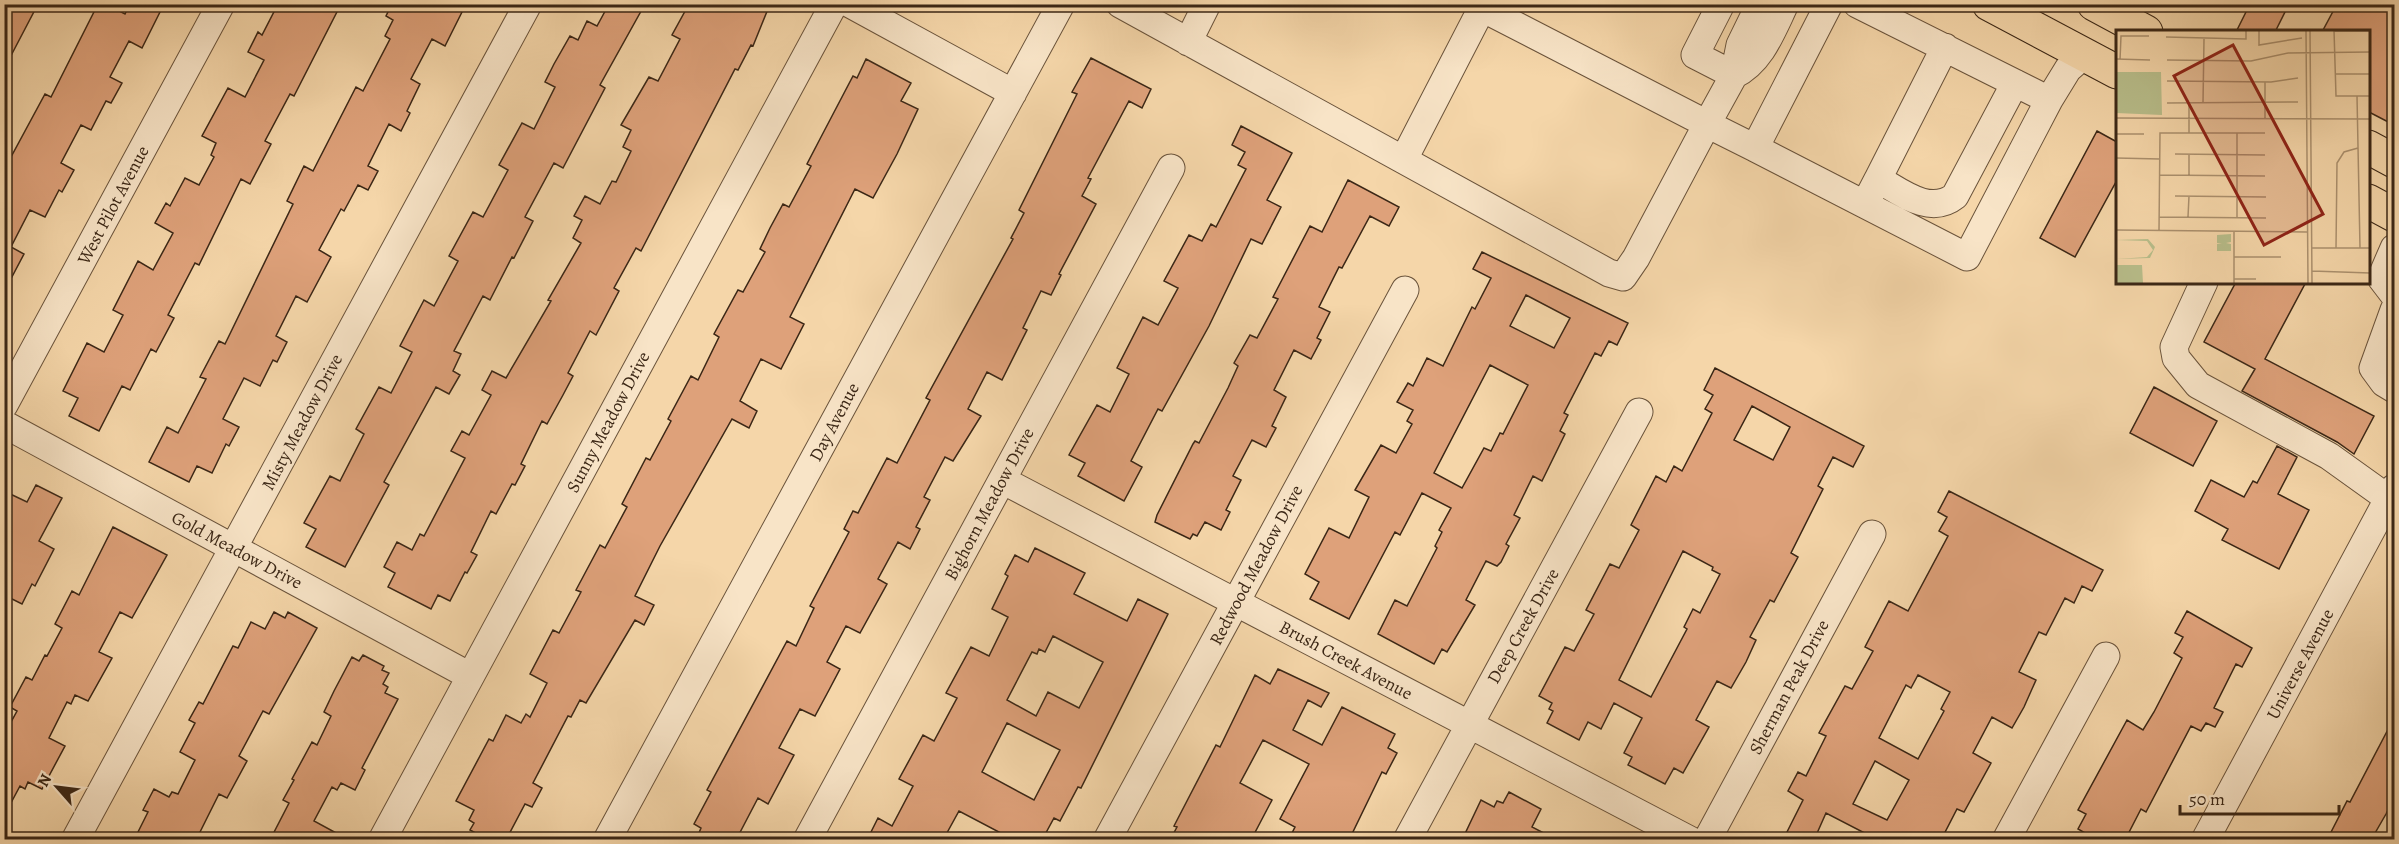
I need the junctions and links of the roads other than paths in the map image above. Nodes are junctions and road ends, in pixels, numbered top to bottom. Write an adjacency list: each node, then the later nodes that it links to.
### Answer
1 (221, 4): 42 (street, West Pilot Avenue)
2 (528, 4): 48 (street, Misty Meadow Drive)
3 (834, 4): 51 (street, Sunny Meadow Drive)
4 (850, 4): 24 (street)
5 (1061, 4): 24 (street, Day Avenue)
6 (1120, 4): 17 (street)
7 (1207, 4): 17 (street)
8 (1721, 4): 22 (street)
9 (1760, 4): 22 (street)
10 (1785, 4): 22 (street)
11 (1829, 4): 27 (street)
12 (1857, 4): 18 (street)
13 (1989, 4): 20 (main road)
14 (2094, 4): 16 (main road)
15 (1483, 7): 26 (street); 29 (street)
16 (2142, 30)
17 (1188, 42): 29 (street)
18 (1945, 47): 23 (street); 32 (street)
19 (2116, 52): 20 (main road)
20 (2084, 55): 21 (main road); 25 (street)
21 (2116, 71)
22 (1734, 75): 26 (street)
23 (2015, 83): 25 (street); 32 (street)
24 (1012, 93): 56 (street, Day Avenue)
25 (2049, 100): 34 (street)
26 (1707, 124): 27 (street); 29 (street)
27 (1755, 147): 34 (street)
28 (2369, 148): 30 (main road)
29 (1404, 159)
30 (2394, 161)
31 (1171, 168): 45 (street, Bighorn Meadow Drive)
32 (1878, 179): 34 (street)
33 (2369, 202): 35 (main road)
34 (1865, 204)
35 (2394, 215)
36 (2394, 248): 39 (street)
37 (2203, 284): 46 (street)
38 (1405, 290): 49 (street, Redwood Meadow Drive)
39 (2394, 295)
40 (2394, 310): 41 (street)
41 (2394, 388)
42 (4, 405)
43 (1639, 412): 52 (street, Deep Creek Drive)
44 (4, 424): 48 (street, Gold Meadow Drive)
45 (1002, 480): 49 (street, Brush Creek Avenue); 57 (street, Bighorn Meadow Drive)
46 (2392, 493): 62 (street, Universe Avenue)
47 (1872, 534): 61 (street, Sherman Peak Drive)
48 (234, 548): 51 (street, Gold Meadow Drive); 55 (street, Misty Meadow Drive)
49 (1235, 602): 52 (street, Brush Creek Avenue); 58 (street, Redwood Meadow Drive)
50 (2106, 656): 54 (street)
51 (470, 676): 53 (street, Sunny Meadow Drive)
52 (1469, 724): 59 (street, Deep Creek Drive); 60 (street, Brush Creek Avenue)
53 (393, 836)
54 (2010, 838)
55 (75, 840)
56 (608, 840)
57 (807, 840)
58 (1107, 840)
59 (1407, 840)
60 (1690, 840)
61 (1707, 840)
62 (2205, 840)

